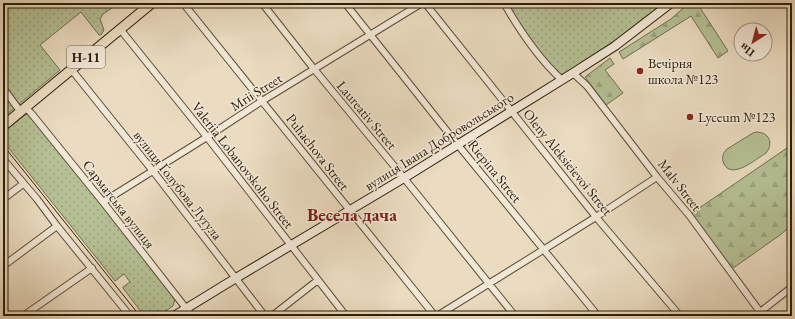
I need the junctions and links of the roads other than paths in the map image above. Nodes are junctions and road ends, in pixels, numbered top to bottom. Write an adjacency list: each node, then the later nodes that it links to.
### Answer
1 (152, 3): 8 (main road, Н-11)
2 (183, 3): 15 (street, Puhachova Street)
3 (262, 3): 11 (street, Laureativ Street)
4 (345, 3): 9 (street, Riepina Street)
5 (423, 3): 9 (street, Mrii Street); 17 (street, Oleny Aleksieievoi Street)
6 (504, 3): 13 (street)
7 (671, 3): 12 (street, вулиця Івана Добровольського)
8 (120, 29): 10 (main road, Н-11); 19 (street, Valeriia Lobanovskoho Street)
9 (370, 35): 11 (street, Mrii Street); 20 (street, Riepina Street)
10 (71, 69): 16 (main road, Н-11); 22 (street, вулиця Ґолубова Луґула)
11 (314, 69): 15 (street, Mrii Street); 24 (street, Laureativ Street)
12 (573, 73): 13 (street, вулиця Івана Добровольського); 23 (street, Malv Street)
13 (562, 80): 17 (street, вулиця Івана Добровольського)
14 (3, 88): 16 (street, Сарматська вулиця)
15 (262, 101): 19 (street, Mrii Street); 28 (street, Puhachova Street)
16 (23, 109): 18 (main road, Н-11); 27 (street, Сарматська вулиця)
17 (512, 111): 20 (street, вулиця Івана Добровольського); 29 (street, Oleny Aleksieievoi Street)
18 (3, 126)
19 (207, 137): 22 (street, Mrii Street); 31 (street, Valeriia Lobanovskoho Street)
20 (458, 145): 24 (street, вулиця Івана Добровольського); 32 (street, Riepina Street)
21 (3, 159): 25 (street)
22 (153, 171): 27 (street, Mrii Street); 35 (street, вулиця Ґолубова Луґула)
23 (657, 177): 29 (street); 40 (street, Malv Street)
24 (404, 178): 28 (street, вулиця Івана Добровольського); 37 (street, Laureativ Street)
25 (23, 184): 26 (street); 30 (street)
26 (3, 199)
27 (103, 202): 39 (street, Сарматська вулиця)
28 (349, 211): 31 (street, вулиця Івана Добровольського); 48 (street, Puhachova Street)
29 (596, 217): 32 (street); 51 (street, Oleny Aleksieievoi Street)
30 (58, 226): 33 (street); 34 (street)
31 (290, 245): 35 (street, вулиця Івана Добровольського); 36 (street, Valeriia Lobanovskoho Street)
32 (544, 250): 37 (street); 50 (street, Riepina Street)
33 (3, 266)
34 (92, 268): 41 (street); 42 (street)
35 (236, 278): 39 (street, вулиця Івана Добровольського); 45 (street, вулиця Ґолубова Луґула)
36 (318, 280): 46 (street); 47 (street, Valeriia Lobanovskoho Street)
37 (488, 284): 48 (street); 49 (street, Laureativ Street)
38 (792, 287): 40 (street)
39 (186, 308): 43 (street, вулиця Івана Добровольського); 44 (street, Сарматська вулиця)
40 (759, 315)
41 (23, 316)
42 (130, 316)
43 (174, 316)
44 (192, 316)
45 (266, 316)
46 (272, 316)
47 (346, 316)
48 (436, 316)
49 (515, 316)
50 (598, 316)
51 (680, 316)

